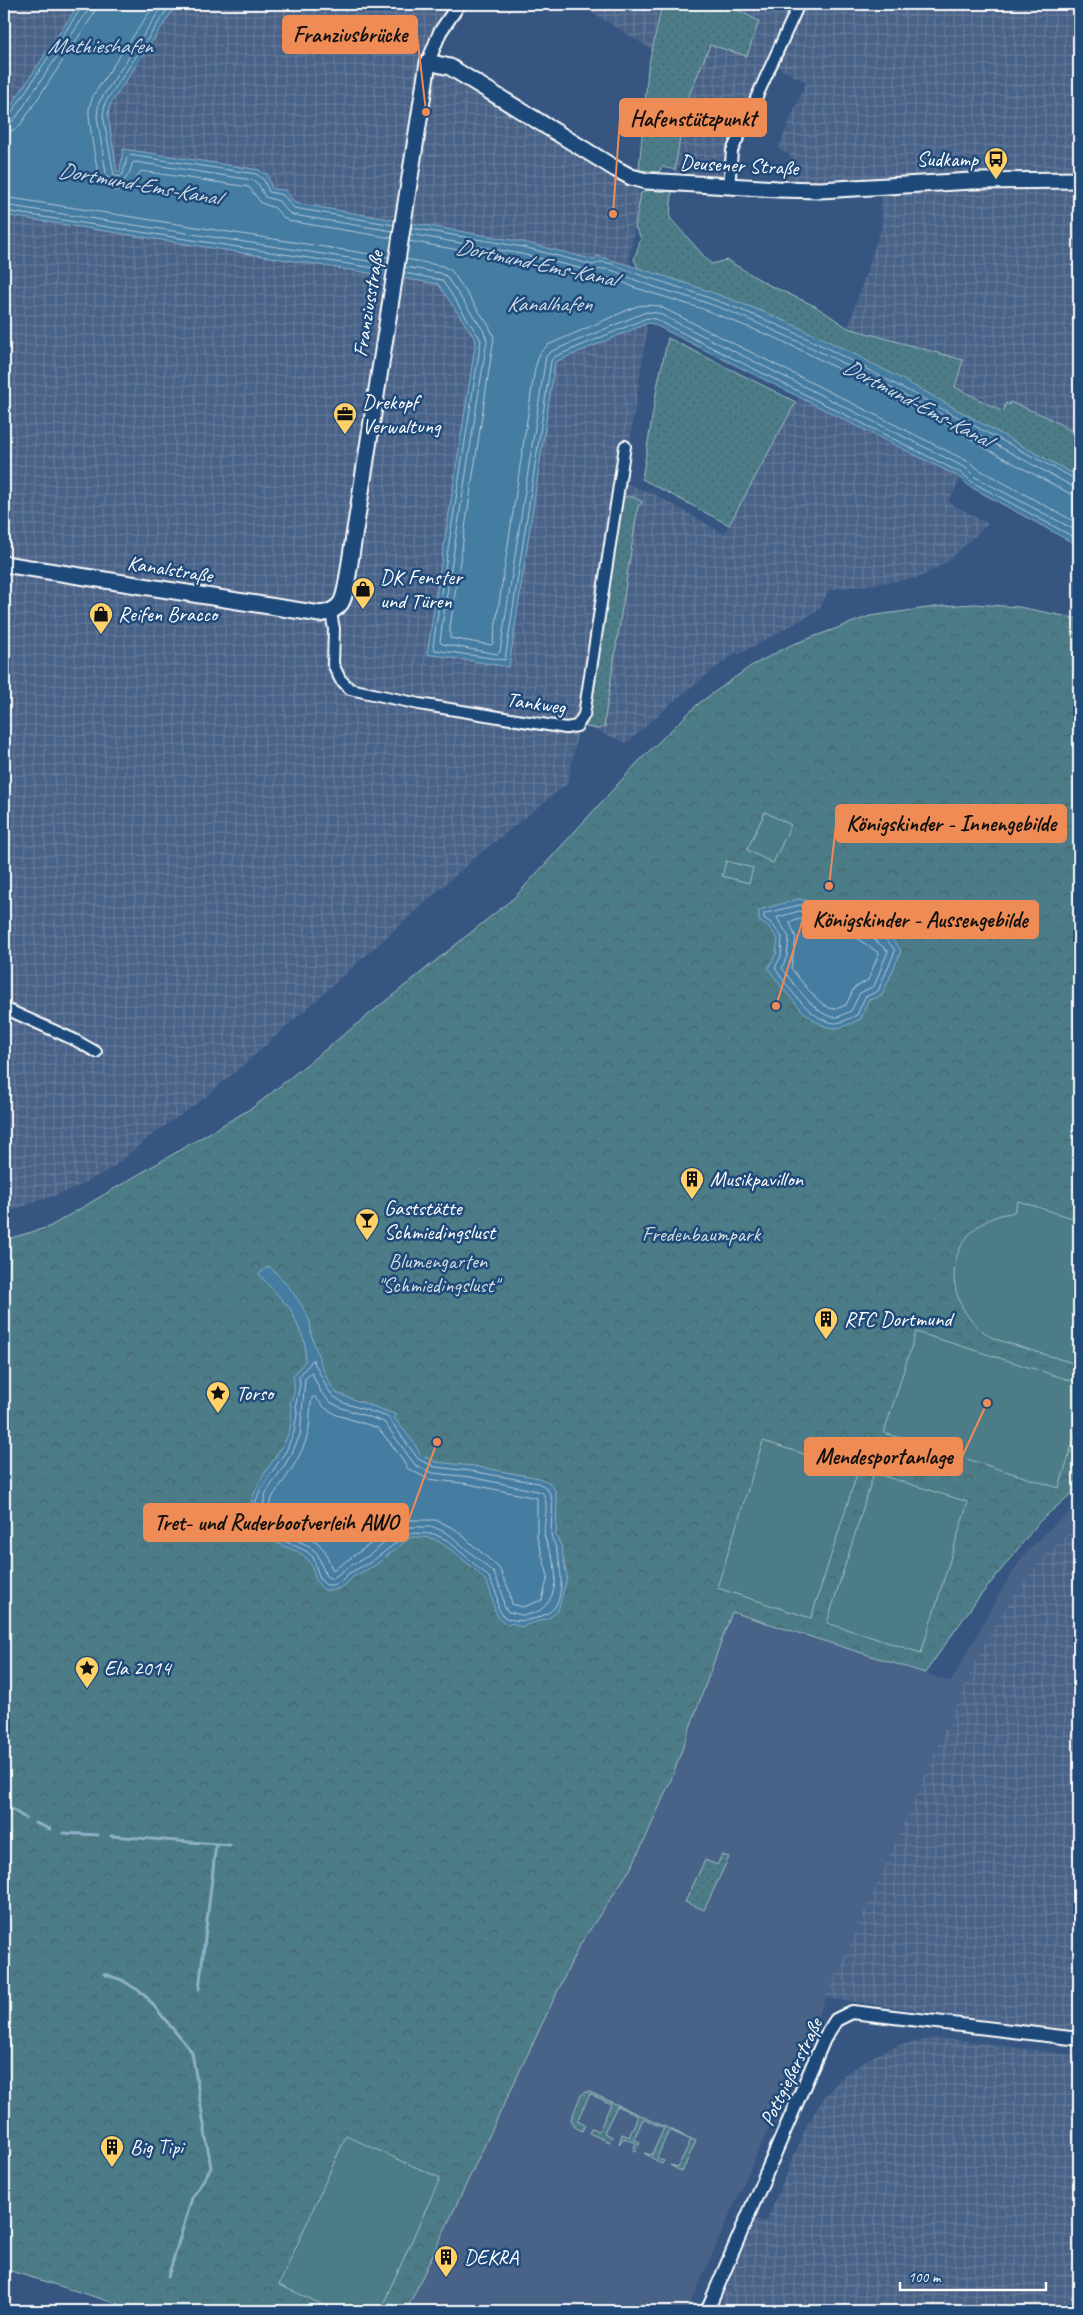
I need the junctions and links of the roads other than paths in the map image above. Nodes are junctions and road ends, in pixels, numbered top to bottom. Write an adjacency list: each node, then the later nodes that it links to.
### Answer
1 (459, 4): 3 (street, Franziusstraße)
2 (798, 4): 5 (street)
3 (428, 62): 5 (main road, Deusener Straße); 8 (main road, Franziusstraße)
4 (1079, 180): 5 (main road, Deusener Straße)
5 (728, 187)
6 (625, 446): 8 (street, Tankweg)
7 (4, 564): 8 (main road, Kanalstraße)
8 (330, 613)
9 (4, 1008): 10 (street)
10 (96, 1052)
11 (1079, 2039): 12 (street, Pottgießerstraße)
12 (707, 2311)

